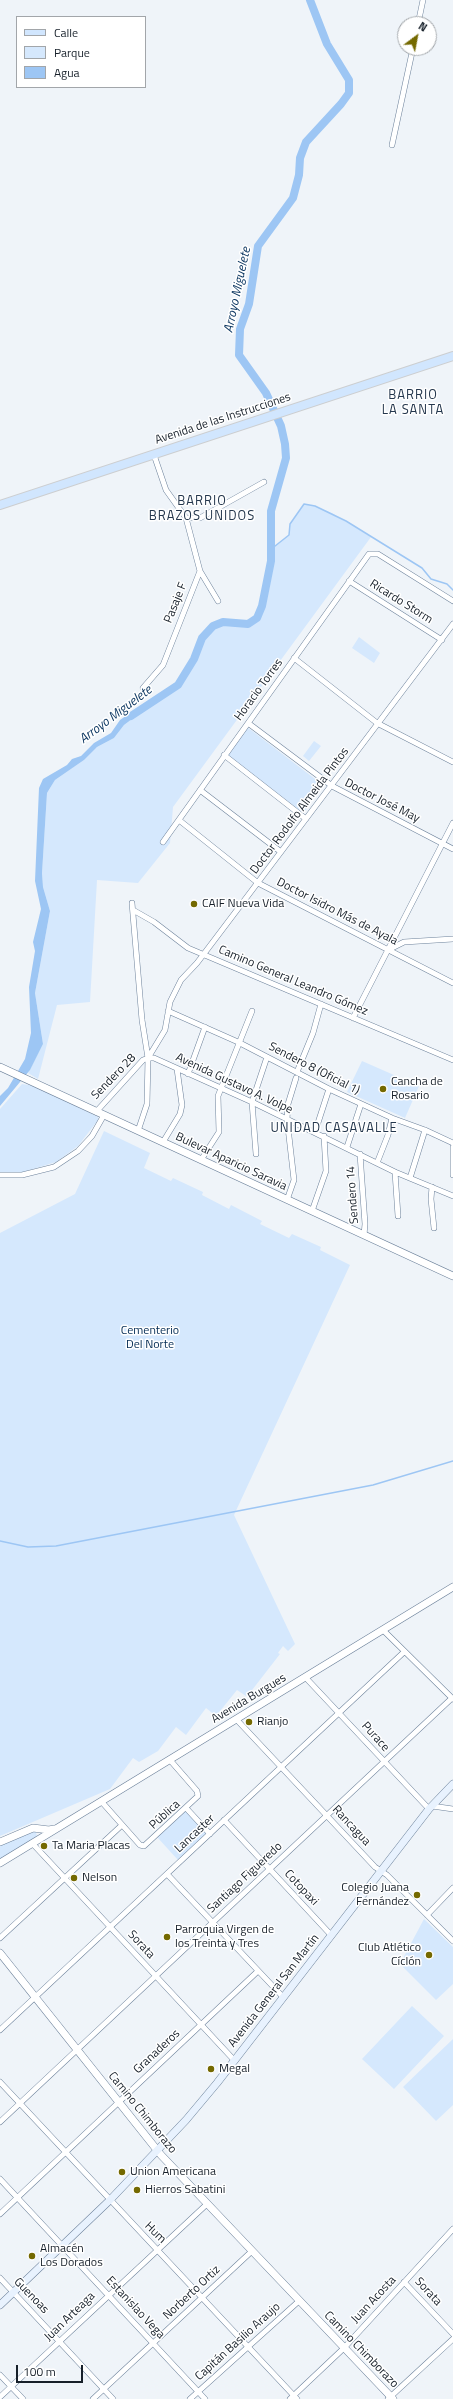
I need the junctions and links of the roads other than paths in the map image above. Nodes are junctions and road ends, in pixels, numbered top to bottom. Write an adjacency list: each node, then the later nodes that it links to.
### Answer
1 (423, 0): 2 (street)
2 (420, 16)
3 (411, 56): 4 (street)
4 (392, 146)
5 (453, 356): 6 (main road, Avenida de las Instrucciones)
6 (154, 455): 8 (main road, Avenida de las Instrucciones); 9 (street)
7 (264, 482): 9 (street)
8 (0, 505)
9 (186, 518): 10 (street, Pasaje F)
10 (200, 571): 12 (street); 17 (street, Pasaje F)
11 (349, 581): 13 (street, Horacio Torres); 15 (street, Ricardo Storm); 16 (street, Horacio Torres)
12 (218, 600)
13 (453, 601)
14 (453, 624): 15 (street, Doctor Rodolfo Almeida Pintos)
15 (442, 640): 19 (street, Doctor Rodolfo Almeida Pintos)
16 (294, 658): 18 (street, Horacio Torres); 19 (street)
17 (143, 688)
18 (248, 723): 20 (street, Horacio Torres); 22 (street, Doctor José May)
19 (377, 723): 21 (street); 22 (street, Doctor Rodolfo Almeida Pintos)
20 (224, 755): 23 (street, Horacio Torres); 24 (street)
21 (453, 762)
22 (332, 786): 24 (street, Doctor Rodolfo Almeida Pintos); 28 (street, Doctor José May)
23 (200, 790): 25 (street, Horacio Torres); 30 (street)
24 (306, 819): 30 (street, Doctor Rodolfo Almeida Pintos)
25 (179, 820): 27 (street, Horacio Torres); 31 (street, Doctor Isidro Más de Ayala)
26 (453, 823): 28 (street)
27 (163, 842)
28 (442, 843): 29 (street, Doctor José May); 35 (street)
29 (453, 849)
30 (281, 852): 31 (street, Doctor Rodolfo Almeida Pintos)
31 (258, 883): 35 (street, Doctor Isidro Más de Ayala); 36 (street, Doctor Rodolfo Almeida Pintos)
32 (132, 903): 33 (street)
33 (132, 910): 36 (street, Camino General Leandro Gómez); 45 (street)
34 (453, 939): 35 (street)
35 (389, 950): 37 (street, Doctor Isidro Más de Ayala); 41 (street)
36 (204, 955): 38 (street, Camino General Leandro Gómez); 39 (street, Doctor Rodolfo Almeida Pintos)
37 (453, 983)
38 (321, 1004): 41 (street, Camino General Leandro Gómez); 49 (street)
39 (168, 1011): 42 (street, Sendero 8 (Oficial 1)); 45 (street, Sendero 28)
40 (252, 1011): 43 (street)
41 (353, 1018): 46 (street, Camino General Leandro Gómez)
42 (205, 1027): 43 (street, Sendero 8 (Oficial 1)); 50 (street)
43 (238, 1042): 44 (street, Sendero 8 (Oficial 1)); 52 (street)
44 (267, 1057): 49 (street, Sendero 8 (Oficial 1)); 54 (street)
45 (148, 1058): 48 (street, Avenida Gustavo A. Volpe); 56 (street, Sendero 28); 61 (street)
46 (453, 1060)
47 (2, 1067): 56 (street, Bulevar Aparicio Saravia)
48 (177, 1069): 50 (street, Avenida Gustavo A. Volpe); 64 (street)
49 (297, 1072): 53 (street, Sendero 8 (Oficial 1))
50 (188, 1074): 52 (street, Avenida Gustavo A. Volpe)
51 (296, 1078): 59 (street)
52 (221, 1089): 54 (street, Avenida Gustavo A. Volpe); 70 (street)
53 (329, 1089): 55 (street, Sendero 8 (Oficial 1)); 62 (street)
54 (252, 1102): 59 (street, Avenida Gustavo A. Volpe); 68 (street)
55 (361, 1104): 58 (street, Sendero 8 (Oficial 1)); 66 (street)
56 (96, 1112): 57 (street, Bulevar Aparicio Saravia)
57 (104, 1115): 61 (street, Bulevar Aparicio Saravia); 73 (street)
58 (392, 1118): 60 (street, Sendero 8 (Oficial 1)); 71 (street)
59 (286, 1119): 62 (street, Avenida Gustavo A. Volpe); 78 (street)
60 (426, 1130): 65 (street, Sendero 8 (Oficial 1)); 75 (street)
61 (138, 1131): 64 (street, Bulevar Aparicio Saravia)
62 (315, 1132): 63 (street, Avenida Gustavo A. Volpe)
63 (324, 1136): 66 (street, Avenida Gustavo A. Volpe); 79 (street)
64 (163, 1142): 70 (street, Bulevar Aparicio Saravia)
65 (453, 1143)
66 (347, 1147): 69 (street, Avenida Gustavo A. Volpe)
67 (453, 1147): 74 (street)
68 (256, 1154)
69 (360, 1154): 71 (street, Avenida Gustavo A. Volpe); 82 (street, Sendero 14)
70 (201, 1160): 78 (street, Bulevar Aparicio Saravia)
71 (377, 1163): 72 (street, Avenida Gustavo A. Volpe)
72 (395, 1172): 75 (street, Avenida Gustavo A. Volpe); 80 (street)
73 (0, 1175)
74 (453, 1175)
75 (410, 1178): 76 (street, Avenida Gustavo A. Volpe)
76 (432, 1187): 77 (street, Avenida Gustavo A. Volpe); 81 (street)
77 (453, 1196)
78 (287, 1200): 79 (street, Bulevar Aparicio Saravia)
79 (312, 1211): 82 (street, Bulevar Aparicio Saravia)
80 (398, 1216)
81 (434, 1228)
82 (364, 1235): 83 (street, Bulevar Aparicio Saravia)
83 (453, 1276)
84 (453, 1587): 85 (street, Avenida Burgues)
85 (383, 1630): 86 (street); 87 (street, Avenida Burgues)
86 (404, 1652): 88 (street); 89 (street, Lancaster)
87 (306, 1678): 89 (street, Purace); 90 (street, Avenida Burgues)
88 (452, 1698): 92 (street, Santiago Figueredo)
89 (340, 1713): 92 (street, Purace); 93 (street, Lancaster)
90 (236, 1720): 91 (street, Avenida Burgues); 93 (street, Rancagua)
91 (170, 1760): 95 (street, Avenida Burgues); 97 (street, Pública)
92 (384, 1762): 96 (street, Purace); 99 (street, Santiago Figueredo)
93 (281, 1767): 99 (street, Rancagua); 100 (street, Lancaster)
94 (453, 1784): 96 (main road, Avenida General San Martín)
95 (101, 1801): 101 (street); 103 (street, Avenida Burgues)
96 (430, 1808): 98 (street); 109 (main road, Avenida General San Martín)
97 (187, 1809): 101 (street, Pública); 104 (street)
98 (453, 1809)
99 (327, 1815): 108 (street, Santiago Figueredo); 109 (street, Rancagua)
100 (224, 1820): 104 (street, Lancaster); 108 (street, Cotopaxi)
101 (122, 1826): 111 (street)
102 (37, 1828): 103 (street); 105 (street); 106 (street)
103 (56, 1828): 106 (street, Avenida Burgues)
104 (210, 1834): 110 (street, Lancaster)
105 (0, 1842)
106 (34, 1842): 107 (street, Avenida Burgues); 111 (street, Sorata)
107 (0, 1863)
108 (270, 1869): 114 (street, Santiago Figueredo); 116 (street, Cotopaxi)
109 (381, 1871): 113 (street, Rancagua); 116 (main road, Avenida General San Martín)
110 (167, 1874): 114 (street); 115 (street, Lancaster)
111 (64, 1878): 115 (street, Sorata); 117 (street)
112 (453, 1888): 113 (street)
113 (427, 1915): 118 (street, Rancagua)
114 (212, 1922): 120 (street); 121 (street, Santiago Figueredo)
115 (110, 1927): 121 (street, Sorata); 122 (street, Lancaster)
116 (331, 1935): 123 (main road, Avenida General San Martín)
117 (0, 1938)
118 (453, 1941)
119 (0, 1953): 122 (street, Camino Chimborazo)
120 (258, 1971): 123 (street); 124 (street, Granaderos)
121 (156, 1976): 124 (street, Sorata); 126 (street, Santiago Figueredo)
122 (35, 1997): 125 (street, Lancaster); 126 (street, Camino Chimborazo)
123 (282, 1997): 127 (main road, Avenida General San Martín)
124 (201, 2025): 127 (street, Sorata); 129 (street, Granaderos)
125 (0, 2030)
126 (77, 2050): 129 (street, Camino Chimborazo); 130 (street, Santiago Figueredo)
127 (234, 2060): 132 (main road, Avenida General San Martín)
128 (0, 2082): 130 (street, Hum)
129 (119, 2102): 132 (street, Camino Chimborazo); 133 (street, Granaderos)
130 (20, 2103): 131 (street, Santiago Figueredo); 133 (street, Hum)
131 (0, 2122)
132 (158, 2150): 136 (main road, Avenida General San Martín); 137 (street, Camino Chimborazo)
133 (66, 2152): 135 (street, Granaderos); 136 (street, Hum)
134 (0, 2179): 135 (street, Estanislao Vega)
135 (17, 2198): 138 (street, Granaderos); 140 (street, Estanislao Vega)
136 (110, 2200): 140 (main road, Avenida General San Martín); 141 (street, Hum)
137 (207, 2204): 141 (street, Juan Arteaga); 142 (street, Camino Chimborazo)
138 (0, 2214)
139 (453, 2229): 144 (street, Juan Acosta)
140 (63, 2246): 145 (main road, Avenida General San Martín); 146 (street, Estanislao Vega)
141 (157, 2250): 146 (street, Juan Arteaga); 147 (street, Hum)
142 (252, 2251): 147 (street, Norberto Ortiz); 148 (street, Camino Chimborazo)
143 (0, 2278): 145 (street, Guenoas)
144 (404, 2282): 150 (street, Sorata); 155 (street, Juan Acosta)
145 (14, 2292): 149 (main road, Avenida General San Martín); 152 (street, Guenoas)
146 (108, 2294): 152 (street, Juan Arteaga); 153 (street, Estanislao Vega)
147 (202, 2297): 153 (street, Norberto Ortiz); 154 (street, Hum)
148 (299, 2300): 154 (street, Capitán Basilio Araujo); 155 (street, Camino Chimborazo)
149 (0, 2305)
150 (453, 2334)
151 (453, 2339): 162 (street)
152 (60, 2341): 157 (street, Juan Arteaga); 158 (street, Guenoas)
153 (154, 2343): 158 (street, Norberto Ortiz); 159 (street, Estanislao Vega)
154 (248, 2347): 159 (street, Capitán Basilio Araujo); 161 (street, Hum)
155 (344, 2348): 161 (street, Juan Acosta); 162 (street, Camino Chimborazo)
156 (0, 2375): 157 (street)
157 (11, 2386): 160 (street, Juan Arteaga); 163 (street)
158 (104, 2389): 164 (street, Norberto Ortiz); 165 (street, Guenoas)
159 (198, 2392): 166 (street, Capitán Basilio Araujo); 167 (street, Estanislao Vega)
160 (0, 2397)
161 (294, 2398)
162 (391, 2398)
163 (23, 2399)
164 (93, 2399)
165 (113, 2399)
166 (190, 2399)
167 (204, 2399)

